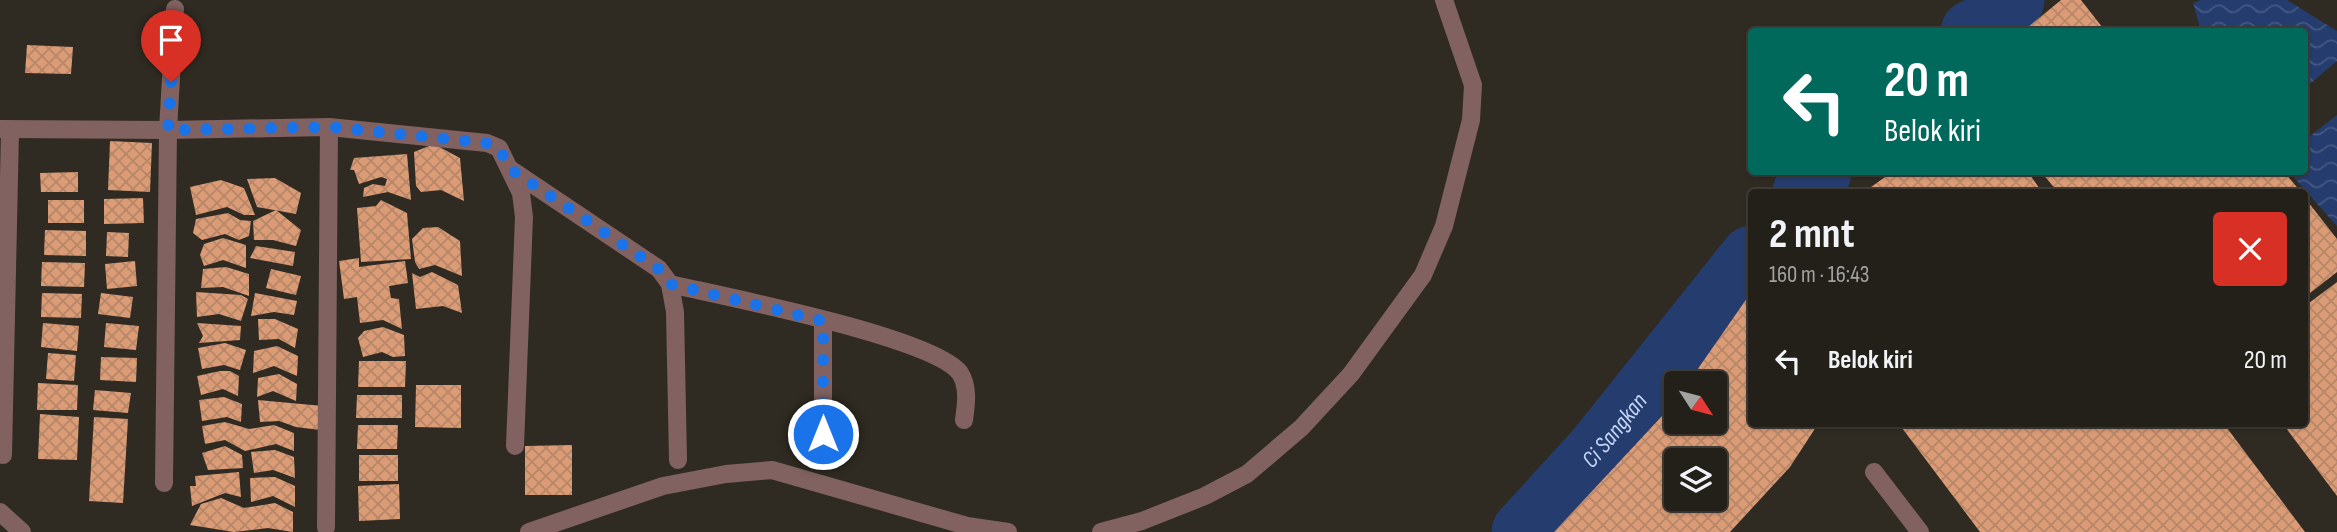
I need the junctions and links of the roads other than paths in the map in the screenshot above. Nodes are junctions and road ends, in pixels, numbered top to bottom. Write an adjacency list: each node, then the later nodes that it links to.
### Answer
1 (1444, 0): 21 (street)
2 (174, 9): 5 (street)
3 (330, 127): 5 (street); 6 (street); 17 (street)
4 (5, 130): 5 (street); 12 (street)
5 (168, 130): 15 (street)
6 (510, 169): 7 (street); 11 (street)
7 (670, 284): 8 (street); 13 (street)
8 (823, 321): 9 (street); 10 (street)
9 (964, 420)
10 (823, 434)
11 (515, 446)
12 (3, 455)
13 (678, 460)
14 (1874, 472): 22 (street)
15 (164, 482)
16 (0, 512): 18 (street)
17 (326, 527)
18 (22, 532)
19 (528, 532): 20 (street)
20 (1008, 532)
21 (1101, 532)
22 (1920, 532)

